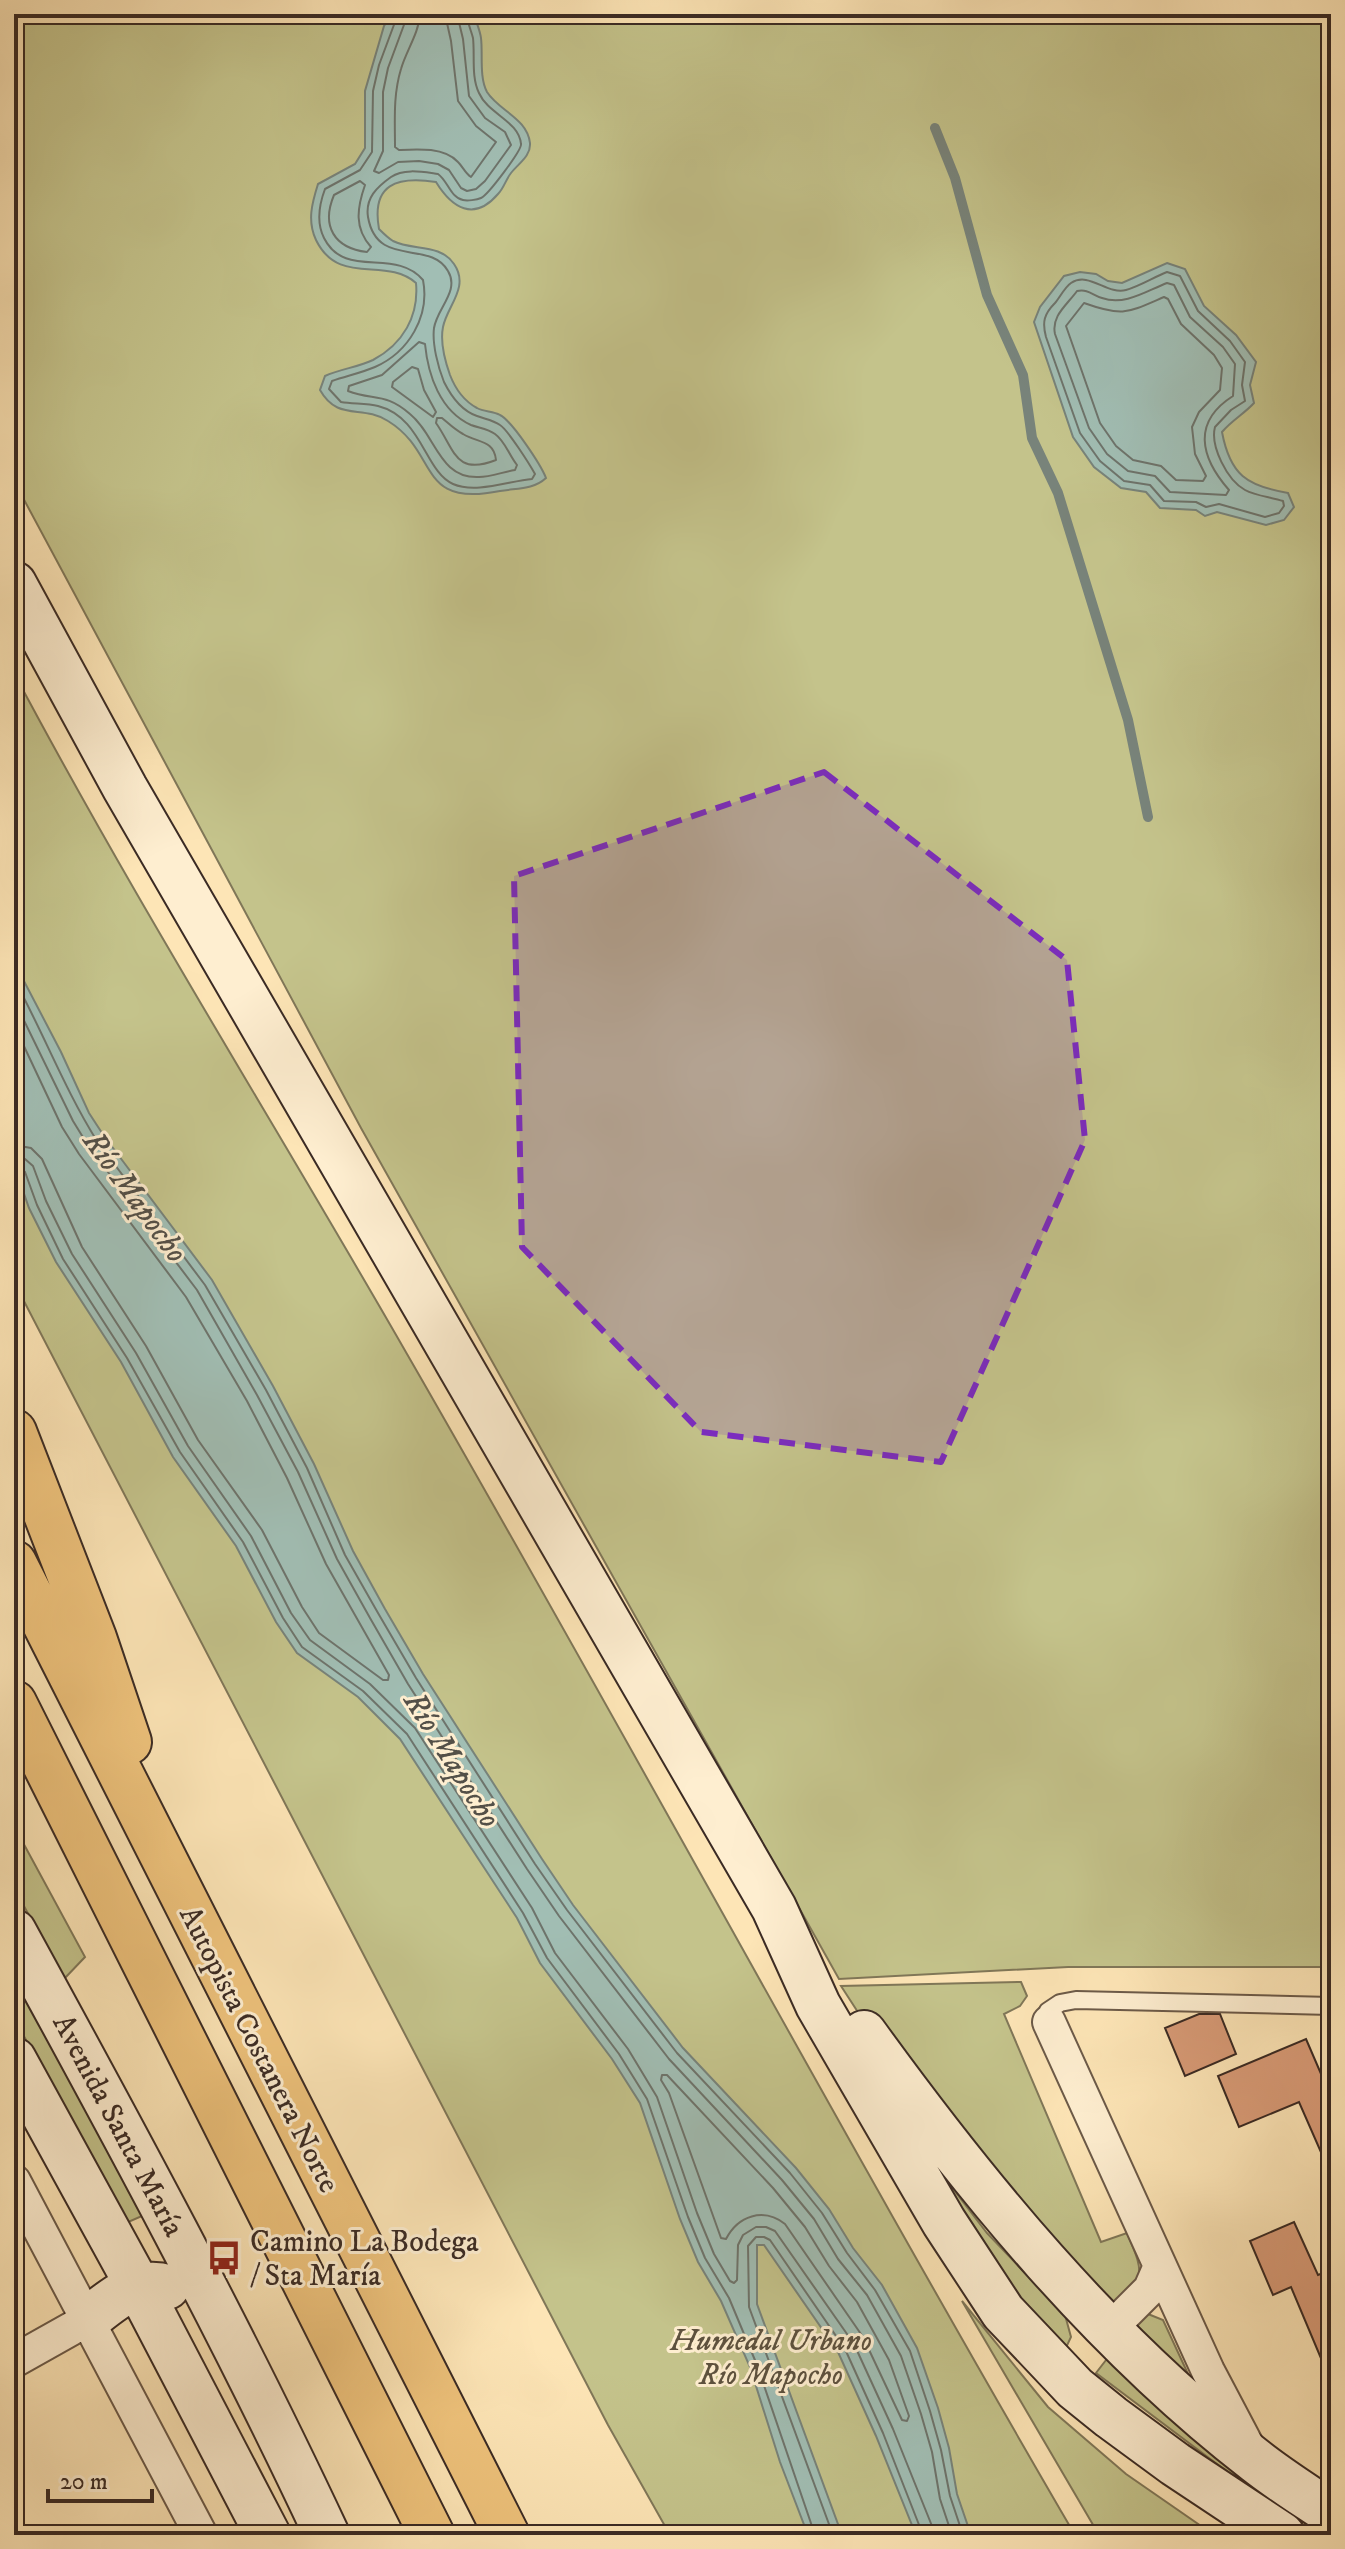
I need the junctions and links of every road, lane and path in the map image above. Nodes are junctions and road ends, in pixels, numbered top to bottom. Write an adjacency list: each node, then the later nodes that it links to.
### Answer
1 (14, 584): 6 (main road)
2 (14, 1432): 5 (highway)
3 (14, 1563): 5 (highway, Autopista Costanera Norte)
4 (14, 1703): 25 (highway)
5 (163, 1859): 26 (highway, Autopista Costanera Norte)
6 (774, 1908): 15 (main road); 19 (main road)
7 (14, 1932): 16 (main road, Avenida Santa María)
8 (1331, 2006): 9 (lane)
9 (1049, 2022): 12 (street)
10 (14, 2060): 13 (main road, Avenida Santa María)
11 (14, 2181): 14 (street)
12 (1160, 2266): 15 (street); 20 (street)
13 (138, 2286): 14 (main road); 16 (main road); 18 (main road, Avenida Santa María)
14 (87, 2320): 17 (street); 18 (main road); 22 (street)
15 (1110, 2329): 19 (main road); 20 (main road)
16 (237, 2349): 24 (main road, Avenida Santa María)
17 (20, 2354)
18 (179, 2365): 23 (main road, Avenida Santa María)
19 (1075, 2388): 27 (main road)
20 (1257, 2462): 21 (main road)
21 (1331, 2513)
22 (201, 2535)
23 (268, 2535)
24 (327, 2535)
25 (432, 2535)
26 (507, 2535)
27 (1282, 2535)

